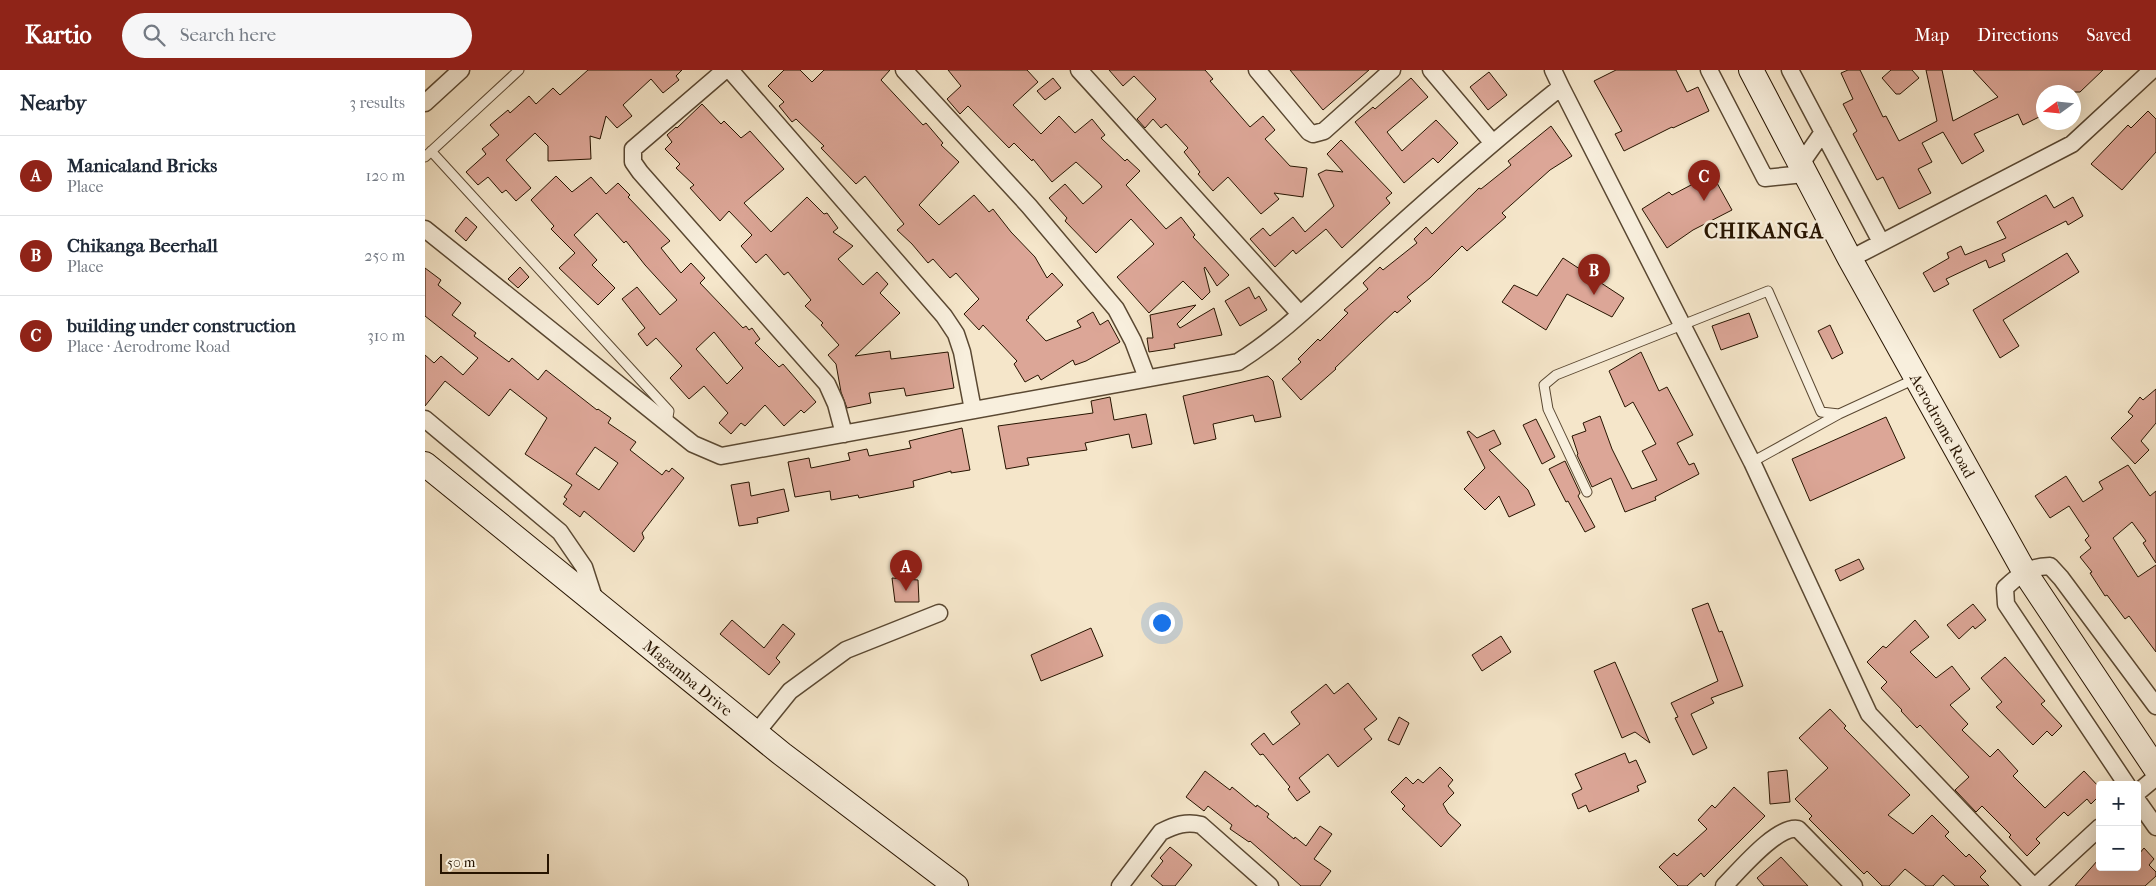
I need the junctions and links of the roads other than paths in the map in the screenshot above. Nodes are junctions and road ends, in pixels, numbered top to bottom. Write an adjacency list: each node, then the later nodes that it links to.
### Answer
1 (461, 70): 16 (street)
2 (519, 70): 19 (lane)
3 (725, 70): 32 (street)
4 (730, 70): 28 (street)
5 (904, 70): 26 (street)
6 (1079, 70): 24 (street)
7 (1257, 70): 8 (street)
8 (1392, 70)
9 (1431, 70): 18 (street)
10 (1553, 70): 15 (street)
11 (1709, 70): 20 (street)
12 (1751, 70): 20 (street, Aerodrome Road)
13 (1791, 70): 17 (street)
14 (2152, 70): 22 (street)
15 (1561, 87): 18 (street); 25 (street)
16 (425, 103)
17 (1823, 132): 20 (street); 22 (street)
18 (1492, 142): 24 (street)
19 (428, 154): 31 (lane)
20 (1802, 170): 23 (street, Aerodrome Road)
21 (425, 229): 31 (street)
22 (1881, 242): 23 (street)
23 (1850, 259): 27 (street, Aerodrome Road)
24 (1301, 314): 26 (street)
25 (1683, 325): 29 (lane); 33 (street); 35 (lane)
26 (1147, 378): 28 (street)
27 (1915, 379): 29 (lane); 36 (street, Aerodrome Road)
28 (973, 410): 32 (street)
29 (1839, 414): 33 (lane)
30 (425, 419): 37 (street)
31 (667, 423): 32 (street)
32 (844, 434)
33 (1751, 462): 53 (street)
34 (425, 464): 37 (street, Magamba Drive)
35 (1587, 492)
36 (2024, 571): 39 (street); 41 (street, Aerodrome Road); 43 (street)
37 (595, 601): 40 (street, Magamba Drive)
38 (939, 613): 40 (street)
39 (2156, 706)
40 (756, 733): 48 (street, Magamba Drive)
41 (2156, 769)
42 (2156, 777): 44 (street)
43 (2124, 781)
44 (2141, 790)
45 (2141, 806): 46 (street)
46 (2156, 827)
47 (2096, 831): 53 (street)
48 (956, 886)
49 (1120, 886): 50 (street)
50 (1270, 886)
51 (1724, 886): 52 (street)
52 (1853, 886)
53 (2035, 886)

